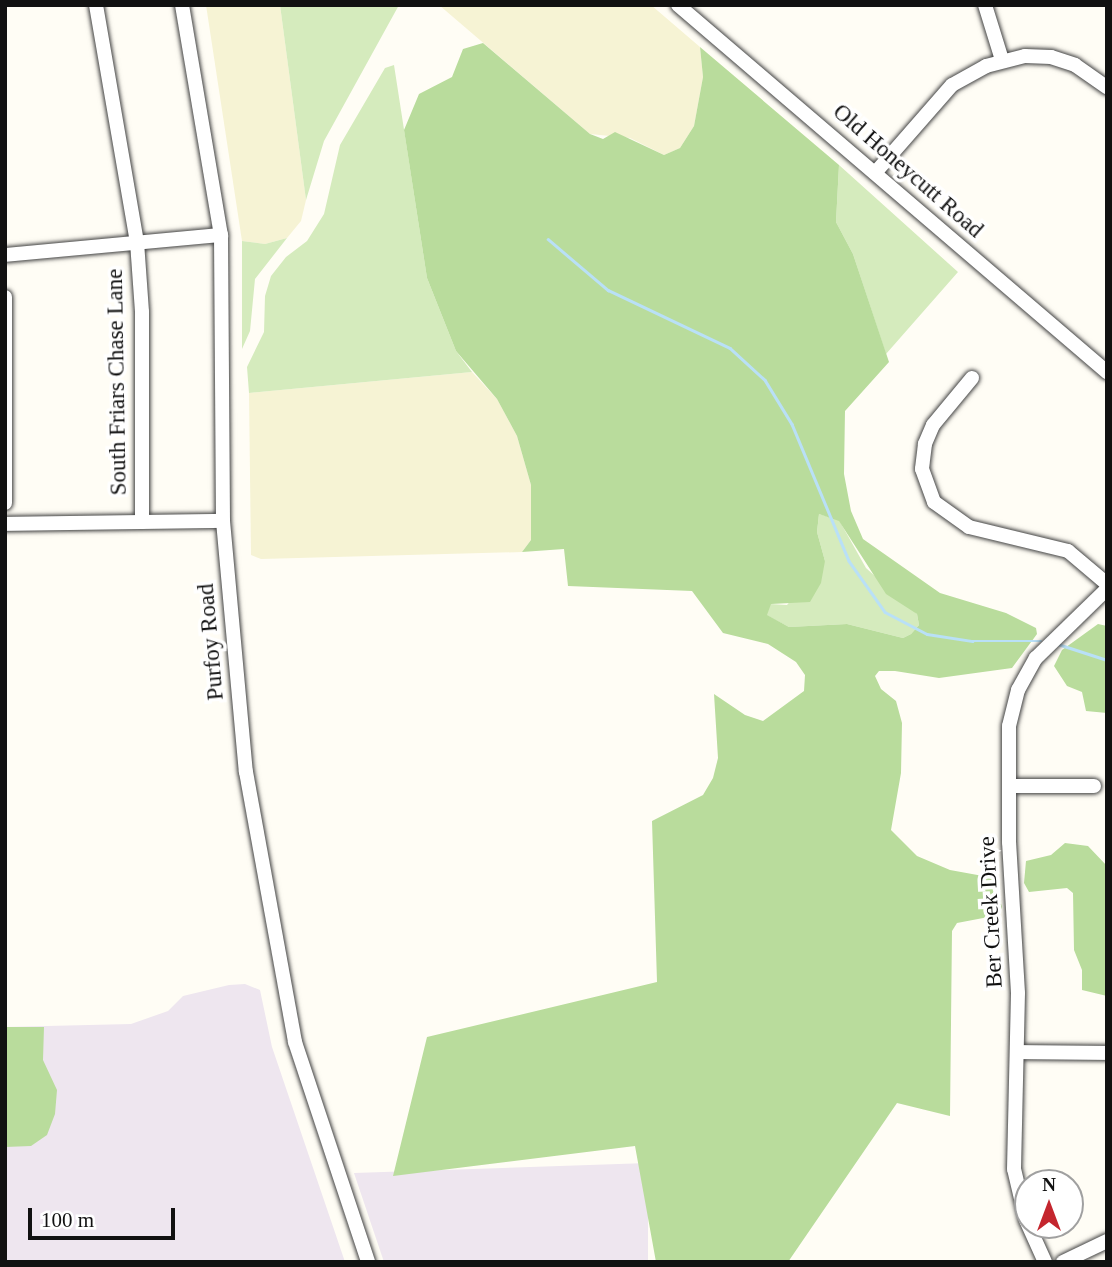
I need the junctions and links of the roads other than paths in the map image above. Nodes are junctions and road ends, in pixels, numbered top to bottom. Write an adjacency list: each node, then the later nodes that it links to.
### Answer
1 (96, 5): 9 (street, South Friars Chase Lane)
2 (182, 5): 8 (street, Purfoy Road)
3 (678, 5): 7 (street, Old Honeycutt Road)
4 (985, 5): 5 (street)
5 (1002, 60): 6 (street); 7 (street)
6 (1107, 87)
7 (875, 173): 12 (street, Old Honeycutt Road)
8 (221, 235): 9 (street); 15 (street, Purfoy Road)
9 (137, 242): 10 (street); 16 (street, South Friars Chase Lane)
10 (5, 255)
11 (5, 298): 14 (street)
12 (1107, 372)
13 (972, 378): 18 (street)
14 (5, 503)
15 (223, 521): 16 (street); 25 (street, Purfoy Road)
16 (142, 522): 17 (street)
17 (5, 524)
18 (1107, 584)
19 (1107, 589): 20 (street, Ber Creek Drive)
20 (1009, 786): 21 (street); 22 (street, Ber Creek Drive)
21 (1094, 786)
22 (1018, 1052): 23 (street); 26 (street, Ber Creek Drive)
23 (1107, 1053)
24 (1107, 1241): 27 (street)
25 (368, 1262)
26 (1045, 1262)
27 (1063, 1262)

